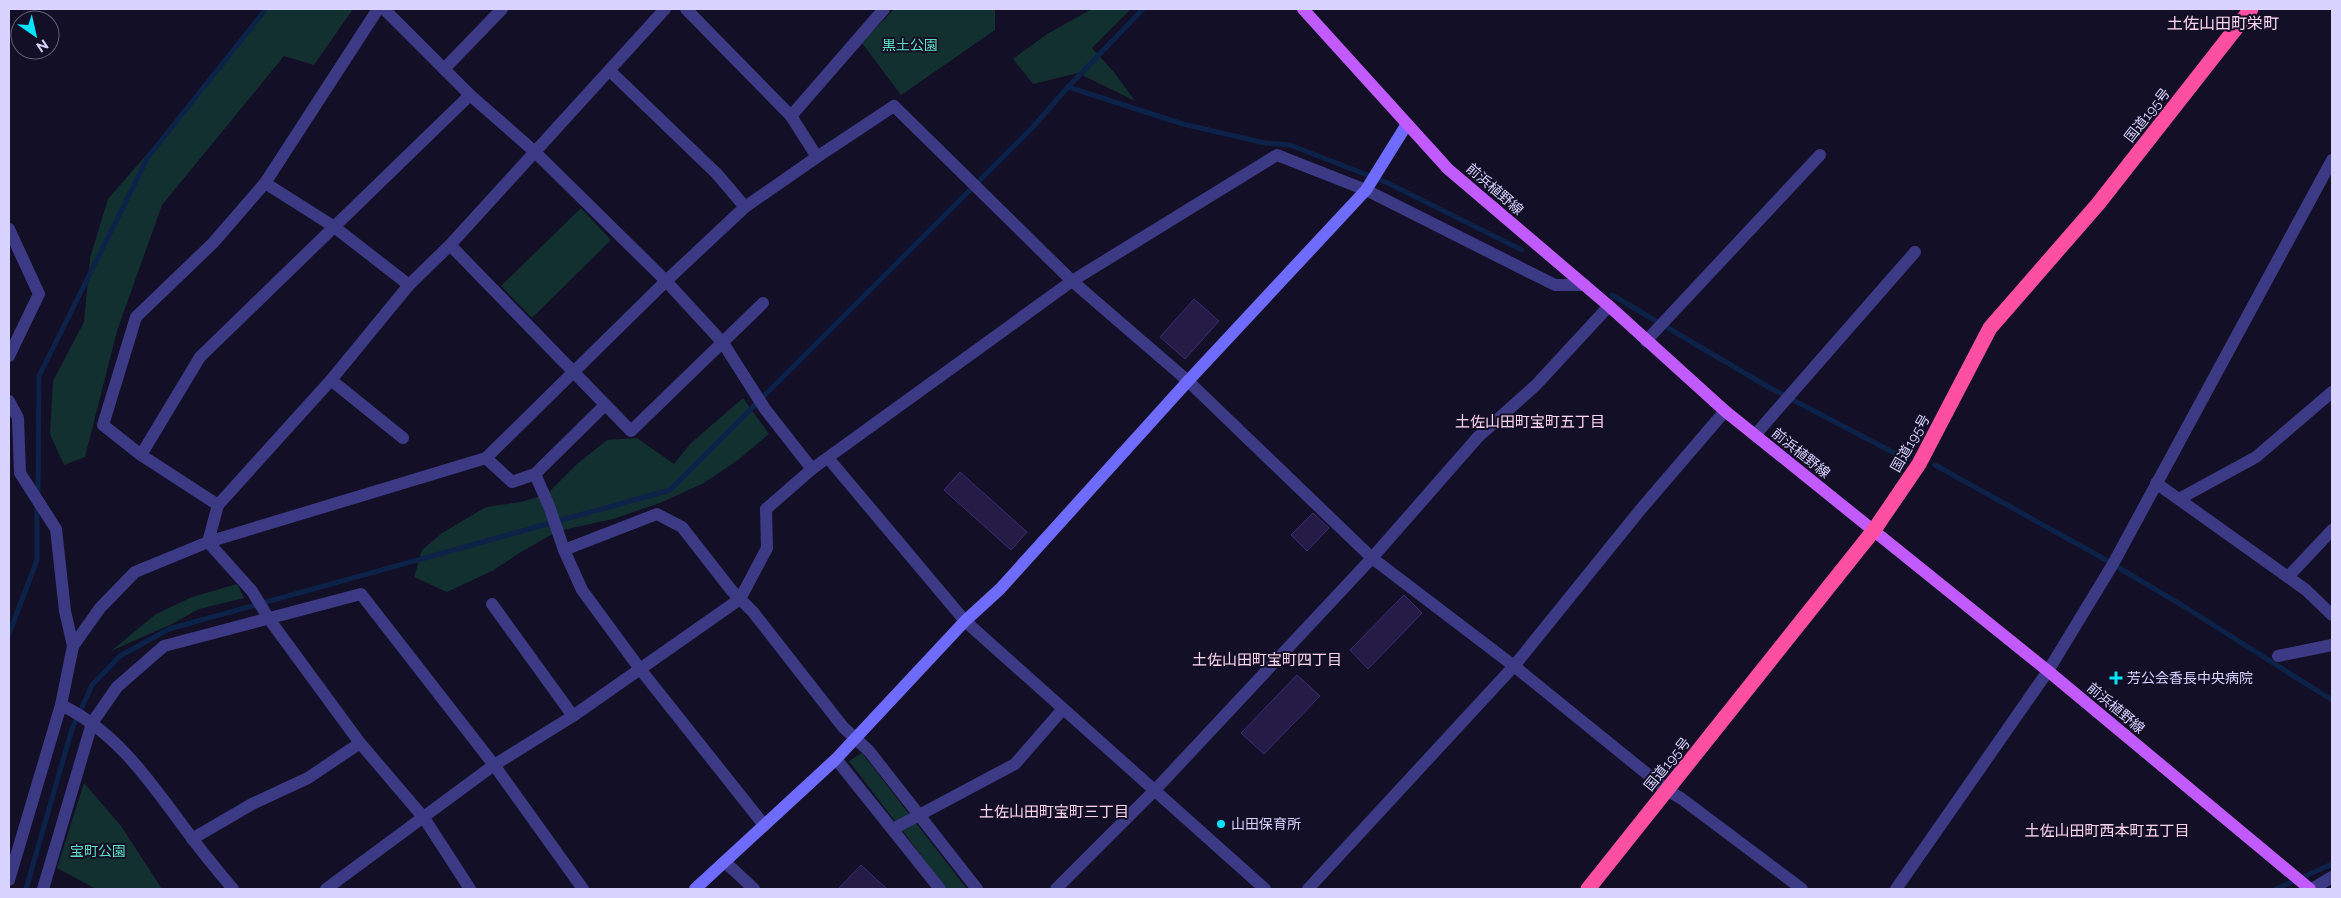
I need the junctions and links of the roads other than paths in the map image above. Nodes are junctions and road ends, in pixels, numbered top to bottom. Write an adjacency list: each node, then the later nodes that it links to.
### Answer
1 (378, 9): 18 (street)
2 (384, 9): 9 (street)
3 (502, 9): 9 (street)
4 (665, 9): 10 (street)
5 (686, 9): 12 (street)
6 (884, 9): 12 (street)
7 (1303, 9): 13 (main road, 前浜植野線)
8 (2251, 9): 51 (highway, 国道195号)
9 (444, 69): 11 (street)
10 (610, 70): 14 (street); 20 (street)
11 (470, 95): 14 (street); 21 (street)
12 (791, 116): 16 (street)
13 (1407, 124): 19 (street); 28 (main road, 前浜植野線)
14 (535, 152): 23 (street); 25 (street)
15 (1820, 155): 31 (street)
16 (817, 157): 20 (street); 26 (street)
17 (2332, 160): 48 (street)
18 (265, 183): 21 (street); 43 (street)
19 (1369, 187): 26 (street); 28 (street); 36 (street)
20 (745, 207): 25 (street)
21 (333, 226): 27 (street); 43 (street)
22 (9, 229): 33 (street)
23 (450, 244): 27 (street); 34 (street)
24 (1915, 252): 41 (street)
25 (666, 281): 32 (street); 34 (street)
26 (1072, 281): 36 (street); 45 (street)
27 (409, 285): 35 (street)
28 (1585, 286): 30 (main road, 前浜植野線)
29 (763, 303): 32 (street)
30 (1609, 306): 31 (main road, 前浜植野線); 55 (street)
31 (1646, 341): 40 (main road, 前浜植野線)
32 (723, 343): 39 (street); 46 (street)
33 (9, 356)
34 (573, 372): 39 (street); 44 (street)
35 (331, 380): 42 (street); 50 (street)
36 (1188, 381): 55 (street); 61 (street)
37 (2332, 392): 49 (street)
38 (9, 401): 63 (street)
39 (605, 405): 47 (street)
40 (1725, 411): 41 (main road, 前浜植野線); 65 (street)
41 (1755, 435): 51 (main road, 前浜植野線)
42 (403, 438)
43 (141, 455): 50 (street)
44 (486, 458): 47 (street); 53 (street)
45 (828, 458): 46 (street); 61 (street)
46 (812, 469): 57 (street)
47 (536, 474): 54 (street)
48 (2156, 483): 49 (street); 67 (street)
49 (2179, 499): 56 (street)
50 (218, 505): 53 (street)
51 (1874, 530): 67 (main road, 前浜植野線); 77 (highway, 国道195号)
52 (2332, 530): 56 (street)
53 (208, 542): 60 (street); 63 (street)
54 (564, 550): 57 (street); 66 (street)
55 (1372, 558): 65 (street); 76 (street)
56 (2288, 577): 59 (street)
57 (740, 599): 66 (street); 72 (street)
58 (492, 604): 70 (street)
59 (2331, 612)
60 (267, 614): 71 (street); 73 (street); 75 (street)
61 (965, 621): 69 (street); 72 (street)
62 (2332, 645): 64 (street)
63 (73, 646): 68 (street)
64 (2278, 656)
65 (1514, 666): 77 (street); 98 (street)
66 (640, 668): 70 (street); 80 (street)
67 (2048, 671): 86 (main road, 前浜植野線); 101 (street)
68 (61, 705): 71 (street); 85 (street)
69 (1062, 710): 76 (street); 78 (street)
70 (573, 716): 75 (street)
71 (92, 723): 82 (street); 87 (street)
72 (856, 738): 74 (street); 78 (street)
73 (360, 744): 79 (street); 82 (street)
74 (836, 759): 80 (street); 81 (street)
75 (494, 765): 79 (street); 91 (street)
76 (1155, 790): 96 (street); 97 (street)
77 (1666, 790): 99 (highway, 国道195号); 100 (street)
78 (918, 814): 81 (street); 95 (street)
79 (424, 818): 89 (street); 90 (street)
80 (764, 825): 83 (street)
81 (893, 829): 94 (street)
82 (192, 839): 88 (street)
83 (725, 862): 92 (street); 93 (street)
84 (2332, 877): 86 (street)
85 (9, 880)
86 (2309, 888)
87 (43, 889)
88 (233, 889)
89 (326, 889)
90 (470, 889)
91 (583, 889)
92 (695, 889)
93 (754, 889)
94 (940, 889)
95 (977, 889)
96 (1056, 889)
97 (1265, 889)
98 (1308, 889)
99 (1588, 889)
100 (1802, 889)
101 (1896, 889)

